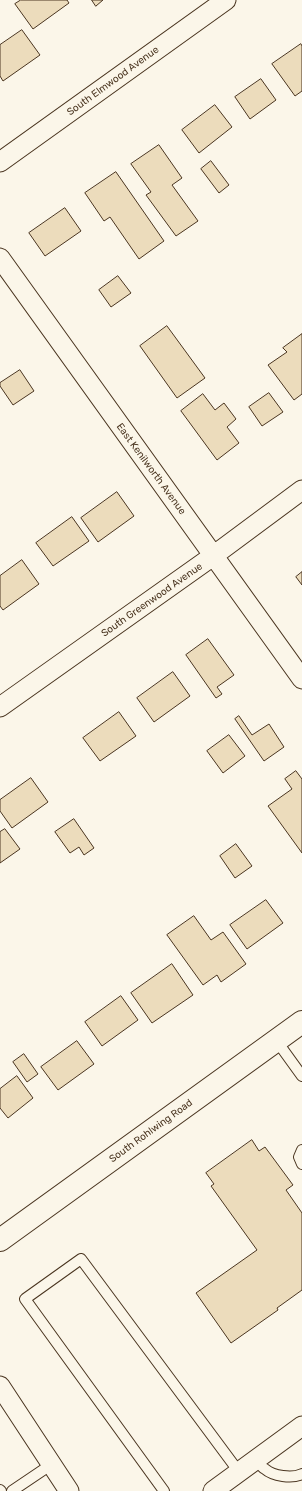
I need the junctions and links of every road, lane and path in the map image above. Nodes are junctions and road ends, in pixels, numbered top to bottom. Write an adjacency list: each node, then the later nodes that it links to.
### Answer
1 (226, 0): 2 (street, South Elmwood Avenue)
2 (0, 162)
3 (0, 258): 5 (street, East Kenilworth Avenue)
4 (302, 490): 5 (street, South Greenwood Avenue)
5 (213, 556): 6 (street, East Kenilworth Avenue); 7 (street, South Greenwood Avenue)
6 (302, 679)
7 (0, 707)
8 (302, 1022): 9 (street, South Rohlwing Road)
9 (276, 1040): 10 (lane); 13 (street, South Rohlwing Road)
10 (302, 1076)
11 (302, 1150): 12 (lane)
12 (302, 1164)
13 (0, 1240)
14 (0, 1386): 17 (street)
15 (302, 1426): 16 (street)
16 (256, 1459): 18 (street); 19 (lane)
17 (52, 1464): 20 (lane); 21 (street)
18 (239, 1472): 22 (lane); 23 (street)
19 (302, 1474)
20 (12, 1491)
21 (69, 1491)
22 (164, 1491)
23 (213, 1491)

